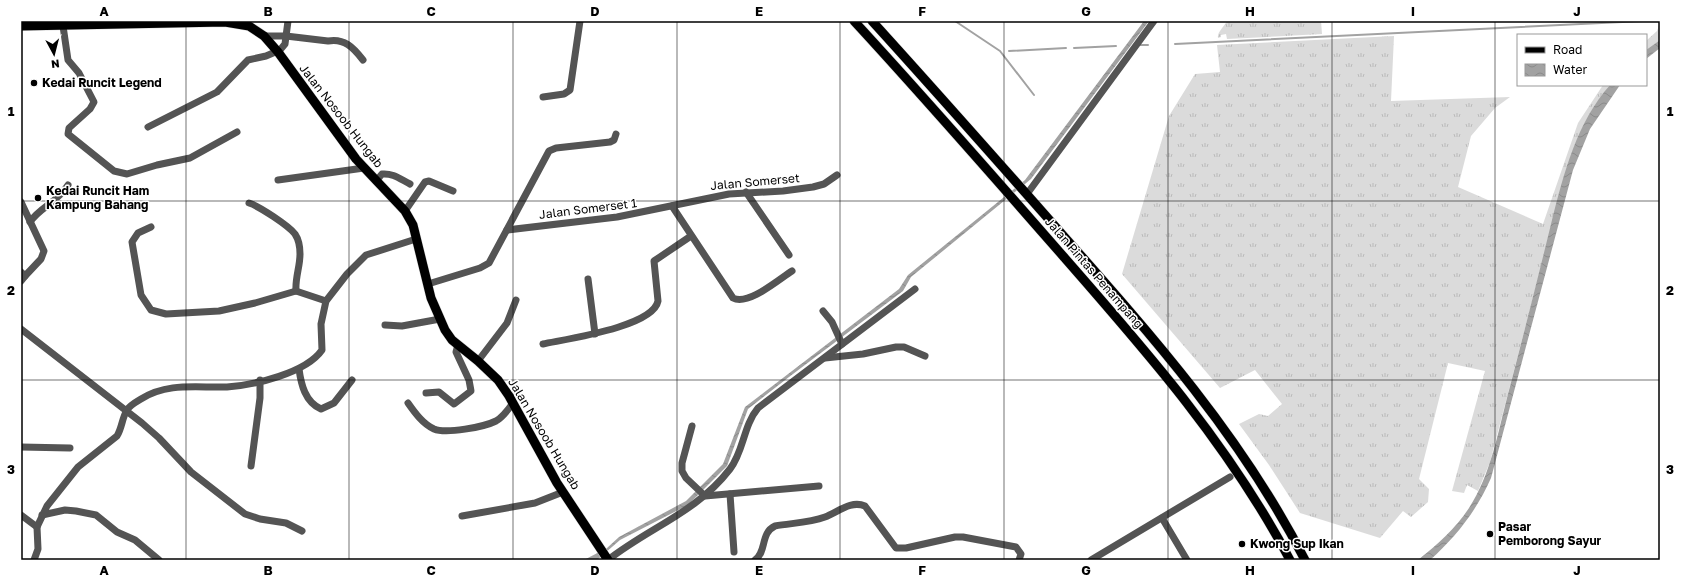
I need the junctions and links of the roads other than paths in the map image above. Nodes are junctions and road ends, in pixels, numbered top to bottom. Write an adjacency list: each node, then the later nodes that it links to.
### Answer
1 (288, 21): 11 (street)
2 (580, 21): 14 (street)
3 (854, 21): 66 (main road, Jalan Pintas Penampang)
4 (872, 21): 26 (main road, Jalan Pintas Penampang)
5 (1154, 21): 26 (street)
6 (225, 22): 7 (main road, Jalan Nosoob Hungab); 8 (main road, Jalan Nosoob Hungab)
7 (250, 23): 10 (main road, Jalan Nosoob Hungab)
8 (67, 24): 9 (main road, Jalan Nosoob Hungab); 16 (street)
9 (21, 26)
10 (264, 36): 11 (street); 12 (main road, Jalan Nosoob Hungab)
11 (286, 36): 12 (street); 13 (street)
12 (278, 52): 15 (street); 18 (main road, Jalan Nosoob Hungab)
13 (363, 60)
14 (543, 96)
15 (148, 128)
16 (237, 132)
17 (616, 134): 33 (street, Jalan Somerset 1)
18 (364, 168): 20 (street); 21 (main road, Jalan Nosoob Hungab)
19 (838, 175): 25 (street, Jalan Somerset)
20 (278, 180)
21 (376, 181): 22 (street); 30 (main road, Jalan Nosoob Hungab)
22 (410, 184)
23 (68, 185): 31 (street)
24 (453, 191): 30 (street)
25 (746, 192): 29 (street, Jalan Somerset); 36 (street)
26 (1026, 193): 89 (main road, Jalan Pintas Penampang)
27 (21, 202): 31 (street)
28 (249, 203): 42 (street)
29 (672, 206): 33 (street, Jalan Somerset 1); 34 (street)
30 (405, 211): 35 (main road, Jalan Nosoob Hungab)
31 (30, 222): 38 (street)
32 (151, 227): 42 (street)
33 (507, 230): 40 (street, Jalan Somerset 1)
34 (691, 236): 37 (street); 49 (street)
35 (416, 239): 40 (main road, Jalan Nosoob Hungab); 44 (street)
36 (789, 255)
37 (792, 271)
38 (22, 276)
39 (588, 279): 49 (street)
40 (428, 284): 46 (main road, Jalan Nosoob Hungab)
41 (915, 289): 51 (street)
42 (296, 291): 44 (street)
43 (516, 300): 55 (street)
44 (326, 301): 56 (street)
45 (823, 311): 51 (street)
46 (440, 320): 47 (street); 52 (main road, Jalan Nosoob Hungab)
47 (385, 325)
48 (21, 329): 62 (street)
49 (595, 334): 50 (street)
50 (543, 344)
51 (842, 344): 54 (street)
52 (458, 345): 55 (main road, Jalan Nosoob Hungab); 59 (street)
53 (925, 356): 54 (street)
54 (824, 358): 72 (street)
55 (478, 360): 61 (main road, Jalan Nosoob Hungab)
56 (299, 369): 57 (street); 58 (street)
57 (260, 380): 62 (street); 67 (street)
58 (352, 380)
59 (426, 393)
60 (408, 403): 61 (street)
61 (513, 403): 70 (main road, Jalan Nosoob Hungab)
62 (126, 411): 75 (street); 79 (street)
63 (692, 426): 72 (street)
64 (21, 447): 65 (street)
65 (70, 448)
66 (1226, 456): 68 (street); 73 (main road, Jalan Pintas Penampang)
67 (251, 466)
68 (1230, 477): 73 (street); 77 (street)
69 (819, 486): 71 (street)
70 (563, 492): 76 (street); 81 (main road, Jalan Nosoob Hungab)
71 (730, 494): 72 (street); 80 (street)
72 (703, 495): 81 (street)
73 (1258, 505): 88 (main road, Jalan Pintas Penampang)
74 (21, 515): 78 (street)
75 (42, 515): 78 (street); 83 (street)
76 (462, 516)
77 (1162, 518): 86 (street); 87 (street)
78 (37, 527): 82 (street)
79 (302, 531)
80 (734, 552)
81 (608, 559)
82 (34, 560)
83 (159, 560)
84 (755, 560): 85 (street)
85 (1019, 560)
86 (1092, 560)
87 (1187, 560)
88 (1290, 560)
89 (1305, 560)

